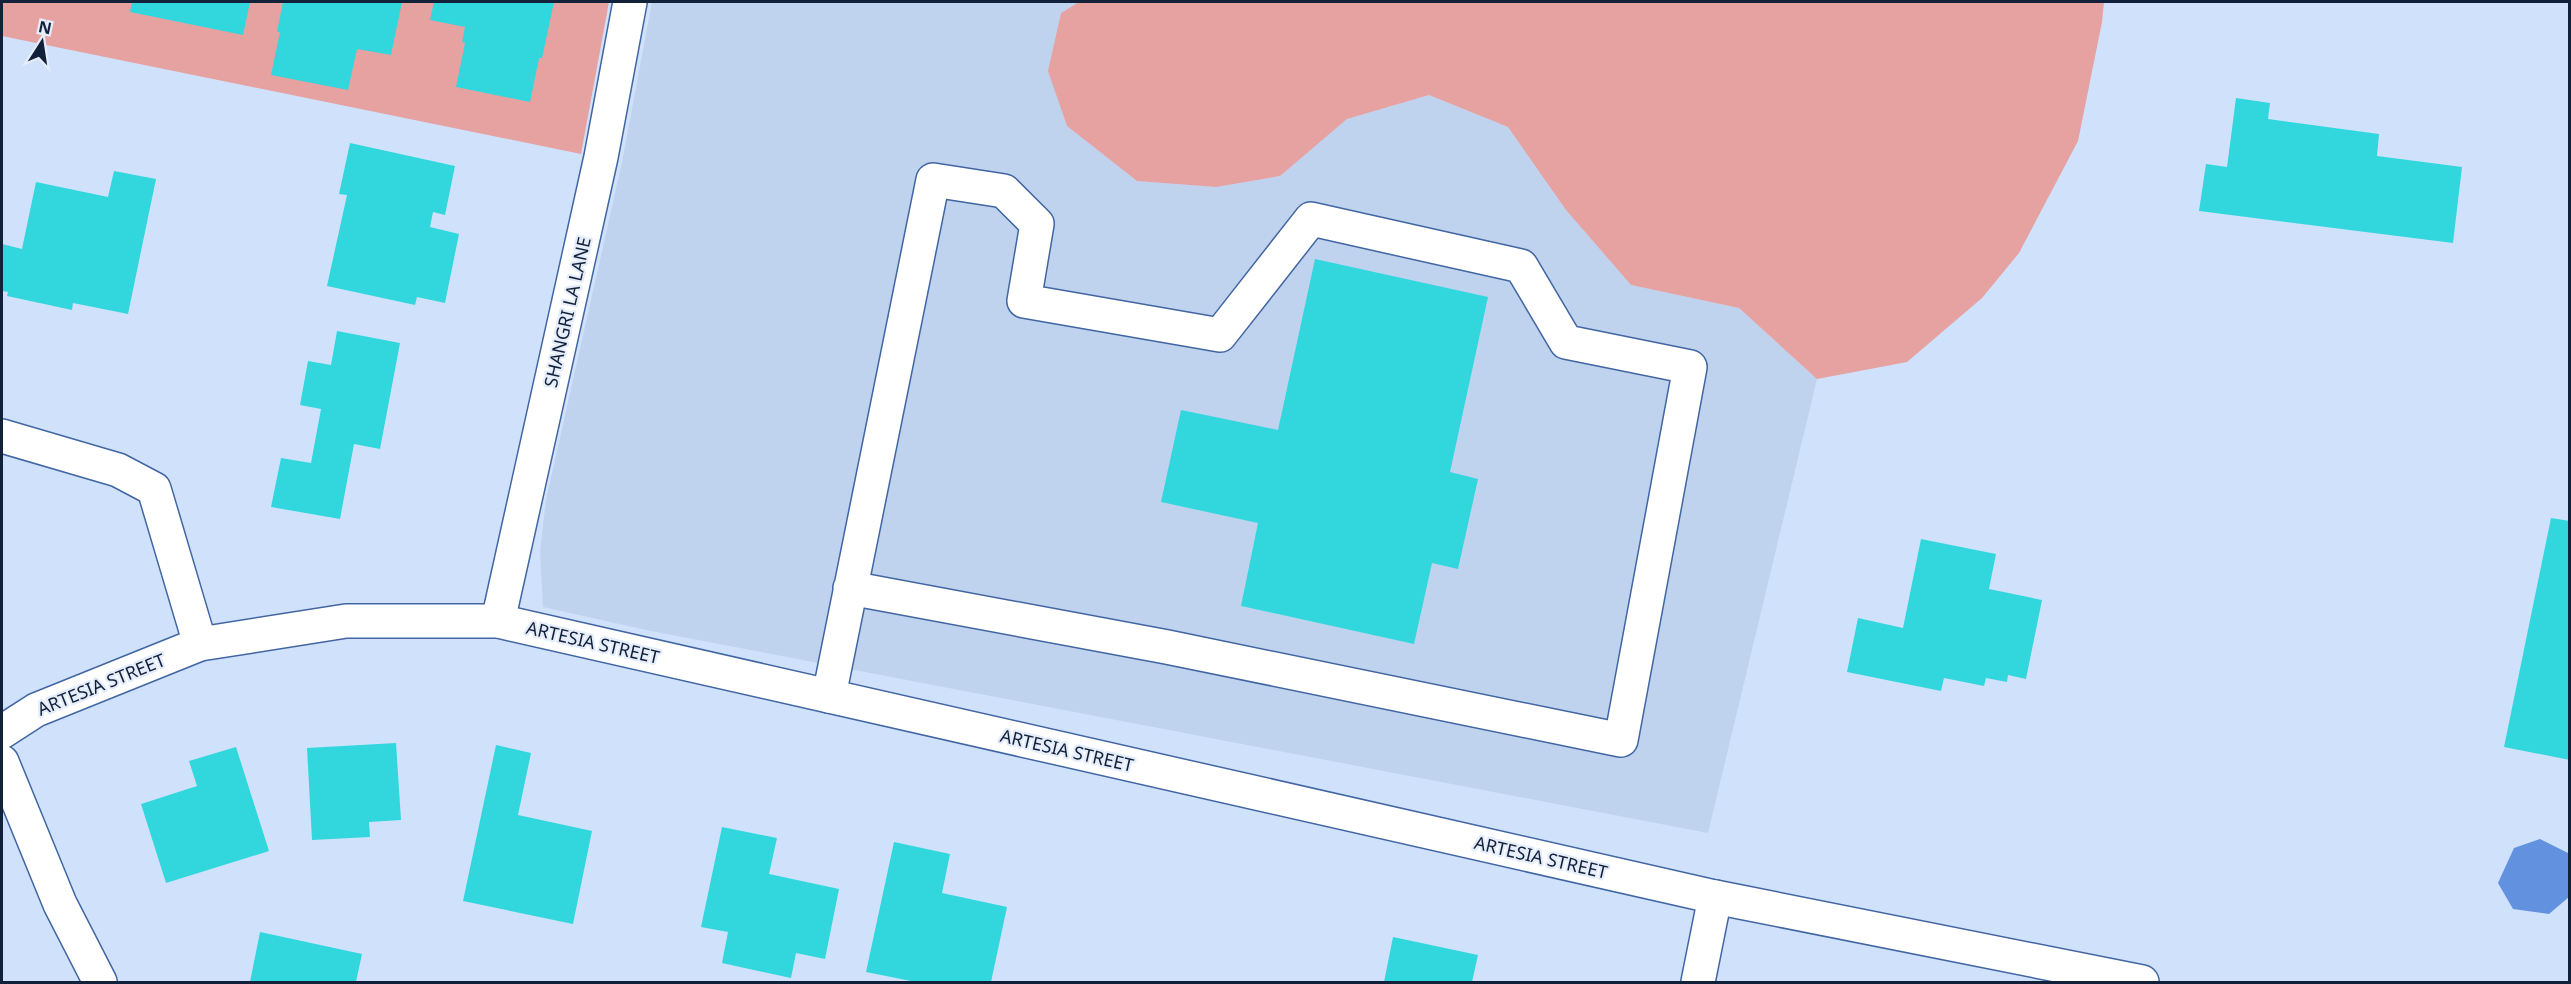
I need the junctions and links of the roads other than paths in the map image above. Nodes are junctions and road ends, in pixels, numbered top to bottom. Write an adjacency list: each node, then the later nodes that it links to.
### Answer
1 (630, 2): 4 (street, SHANGRI LA LANE)
2 (2, 436): 5 (street)
3 (850, 588): 3 (street); 6 (street)
4 (498, 621): 5 (street, ARTESIA STREET); 6 (street, ARTESIA STREET)
5 (200, 644): 7 (street, ARTESIA STREET)
6 (829, 696): 9 (street, ARTESIA STREET)
7 (2, 732)
8 (2, 762): 10 (street)
9 (1715, 897): 11 (street); 12 (street, ARTESIA STREET)
10 (100, 982)
11 (1698, 982)
12 (2142, 982)

